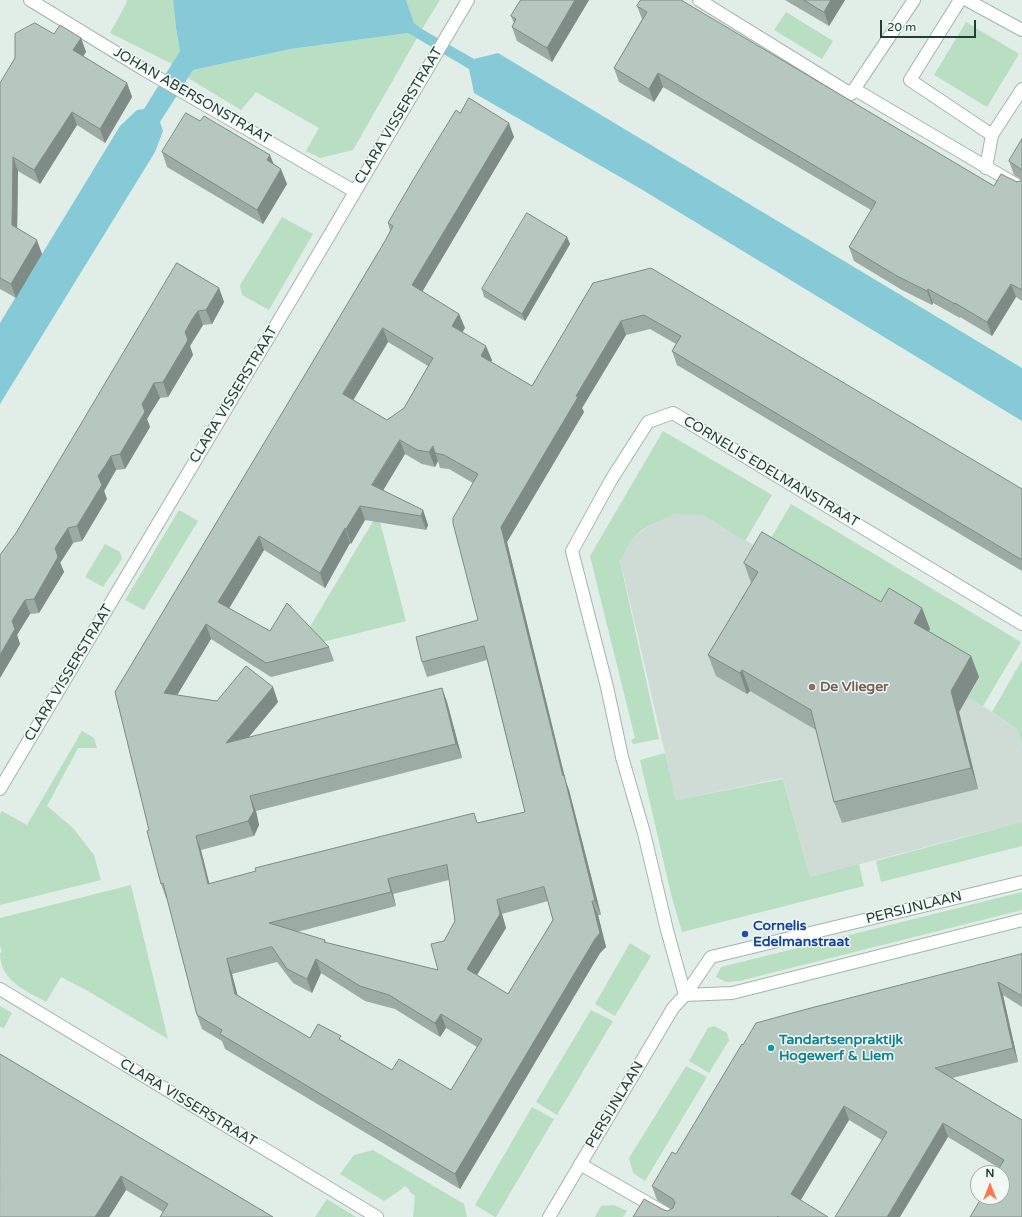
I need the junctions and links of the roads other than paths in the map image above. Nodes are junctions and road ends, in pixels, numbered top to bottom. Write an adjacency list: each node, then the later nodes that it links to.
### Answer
1 (30, 0): 13 (street, JOHAN ABERSONSTRAAT)
2 (468, 0): 13 (street, CLARA VISSERSTRAAT)
3 (699, 0): 9 (street)
4 (914, 0): 9 (street)
5 (960, 0): 10 (street)
6 (967, 0): 7 (street)
7 (1022, 30)
8 (1022, 89): 10 (street)
9 (853, 91): 11 (street)
10 (992, 135): 11 (street)
11 (986, 168): 12 (street)
12 (1022, 188)
13 (354, 191): 15 (street, CLARA VISSERSTRAAT)
14 (1022, 624): 19 (street, CORNELIS EDELMANSTRAAT)
15 (0, 789)
16 (1022, 882): 19 (street, PERSIJNLAAN)
17 (1022, 920): 19 (street)
18 (0, 989): 21 (street, CLARA VISSERSTRAAT)
19 (685, 995): 20 (street, PERSIJNLAAN)
20 (580, 1164): 22 (street, PERSIJNLAAN); 23 (street)
21 (377, 1217)
22 (549, 1217)
23 (672, 1217)

